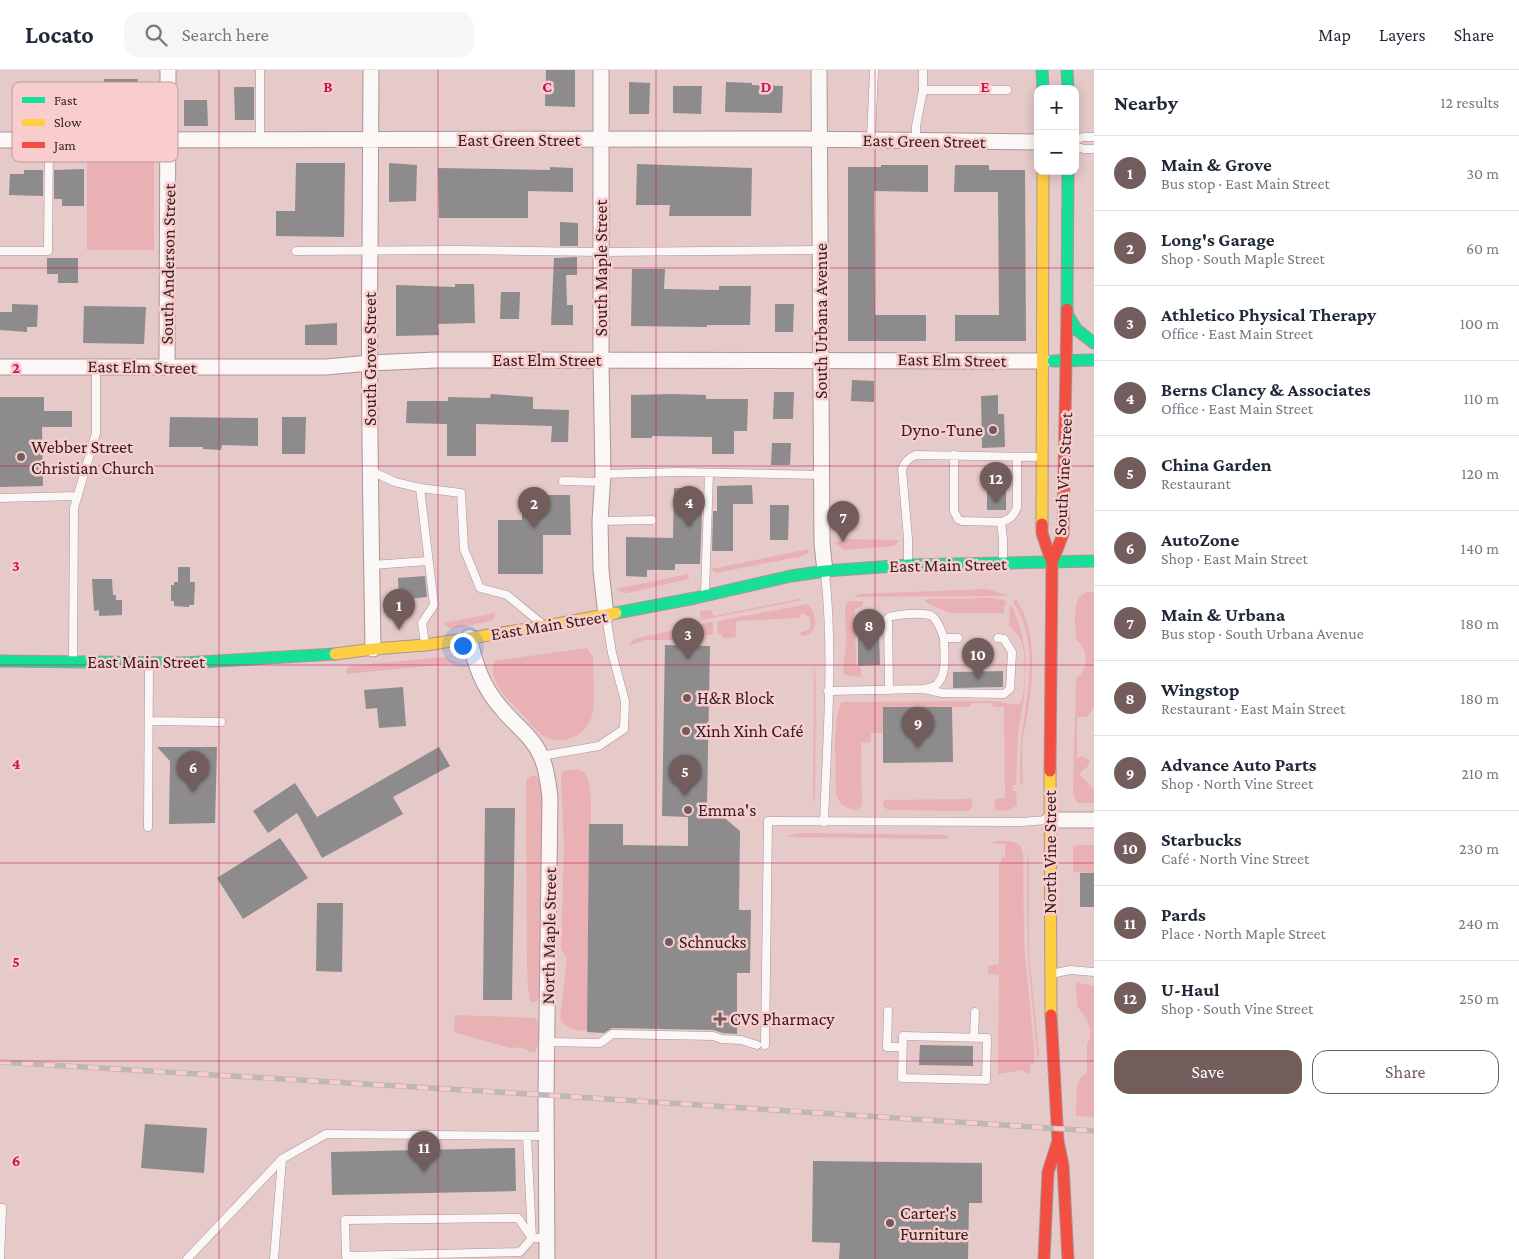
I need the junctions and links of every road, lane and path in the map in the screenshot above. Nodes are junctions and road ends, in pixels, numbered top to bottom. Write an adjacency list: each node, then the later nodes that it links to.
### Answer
1 (260, 70): 16 (lane)
2 (371, 70): 17 (street, South Grove Street)
3 (601, 70): 18 (street, South Maple Street)
4 (819, 70): 19 (street, South Urbana Avenue)
5 (874, 70): 20 (lane)
6 (922, 70): 11 (lane)
7 (1042, 70): 9 (main road)
8 (1068, 70): 10 (main road)
9 (1042, 85)
10 (1068, 85)
11 (923, 90): 12 (lane); 21 (lane)
12 (1007, 90)
13 (1094, 137): 14 (lane)
14 (1079, 138)
15 (178, 140): 16 (street, East Green Street)
16 (260, 140): 17 (street, East Green Street)
17 (372, 140): 18 (street, East Green Street); 32 (street, South Grove Street)
18 (600, 140): 19 (street, East Green Street); 33 (street, South Maple Street)
19 (819, 140): 20 (street, East Green Street); 29 (street, South Urbana Avenue)
20 (871, 140): 21 (street, East Green Street)
21 (916, 140): 22 (street, East Green Street)
22 (1034, 142)
23 (1079, 147): 24 (lane)
24 (1094, 149)
25 (49, 162): 30 (lane)
26 (169, 162): 44 (street, South Anderson Street)
27 (1043, 175): 39 (main road, South Vine Street)
28 (1068, 175): 34 (main road, South Vine Street)
29 (820, 250): 33 (lane); 37 (street, South Urbana Avenue)
30 (0, 251)
31 (296, 251): 32 (lane)
32 (370, 251): 33 (lane); 41 (street, South Grove Street)
33 (601, 252): 36 (street, South Maple Street)
34 (1067, 314): 35 (main road); 40 (main road, South Vine Street)
35 (1094, 343)
36 (601, 360): 37 (street, East Elm Street); 41 (street, East Elm Street); 51 (street, South Maple Street)
37 (820, 360): 39 (street, East Elm Street); 50 (street, South Urbana Avenue)
38 (1094, 360): 40 (main road, East Elm Street)
39 (1043, 361): 40 (main road, East Elm Street); 47 (main road, South Vine Street)
40 (1067, 361): 61 (main road, South Vine Street)
41 (370, 363): 44 (street, East Elm Street); 48 (street, South Grove Street)
42 (96, 366): 43 (street, East Elm Street); 44 (street, East Elm Street); 54 (lane)
43 (0, 367)
44 (167, 367)
45 (954, 455): 46 (lane); 58 (lane); 64 (lane)
46 (1017, 457): 47 (lane); 58 (lane)
47 (1043, 457): 61 (main road, South Vine Street)
48 (371, 471): 53 (lane); 63 (street, South Grove Street)
49 (709, 472): 50 (lane); 51 (lane); 66 (lane)
50 (822, 476): 65 (street, South Urbana Avenue)
51 (603, 478): 52 (lane); 57 (street, South Maple Street)
52 (564, 481)
53 (420, 488): 59 (lane); 68 (lane)
54 (78, 496): 55 (lane); 76 (lane)
55 (0, 498)
56 (652, 520): 57 (lane)
57 (600, 521): 67 (street, South Maple Street)
58 (1000, 522): 62 (lane)
59 (428, 561): 63 (lane); 73 (lane)
60 (1094, 561): 61 (main road, East Main Street)
61 (1052, 563): 62 (main road, East Main Street); 84 (main road, North Vine Street)
62 (1003, 564): 64 (main road, East Main Street)
63 (372, 565): 74 (street, South Grove Street)
64 (908, 565): 65 (main road, East Main Street)
65 (825, 571): 66 (main road, East Main Street); 80 (lane)
66 (705, 596): 67 (main road, East Main Street)
67 (606, 616): 68 (main road, East Main Street); 83 (lane)
68 (546, 626): 69 (main road, East Main Street)
69 (469, 637): 73 (main road, East Main Street); 83 (street, North Maple Street)
70 (944, 638): 71 (lane); 78 (lane); 79 (lane)
71 (958, 638)
72 (1001, 639): 78 (lane)
73 (426, 645): 74 (main road, East Main Street)
74 (373, 649): 77 (main road, East Main Street)
75 (0, 661): 76 (main road, East Main Street)
76 (73, 662): 77 (main road, East Main Street)
77 (149, 663): 81 (lane)
78 (924, 689): 79 (lane)
79 (889, 690): 80 (lane)
80 (828, 691): 86 (lane)
81 (148, 721): 82 (lane); 87 (lane)
82 (221, 722)
83 (541, 756): 93 (street, North Maple Street)
84 (1049, 820): 85 (street); 86 (lane); 89 (main road, North Vine Street)
85 (1094, 820)
86 (824, 822): 93 (lane)
87 (148, 826)
88 (1094, 972): 89 (lane)
89 (1050, 974): 97 (main road, North Vine Street)
90 (888, 1011): 94 (lane)
91 (975, 1012): 92 (lane)
92 (974, 1037): 94 (lane); 94 (lane)
93 (548, 1042): 96 (street, North Maple Street)
94 (902, 1047)
95 (528, 1136): 96 (lane); 98 (lane); 100 (lane)
96 (546, 1136): 100 (street, North Maple Street)
97 (1058, 1141): 105 (main road, North Vine Street); 106 (main road, North Vine Street)
98 (282, 1159): 102 (lane); 103 (lane)
99 (0, 1208): 101 (lane)
100 (540, 1238): 100 (lane); 104 (street, North Maple Street)
101 (0, 1259)
102 (187, 1259)
103 (274, 1259)
104 (547, 1259)
105 (1044, 1259)
106 (1068, 1259)

